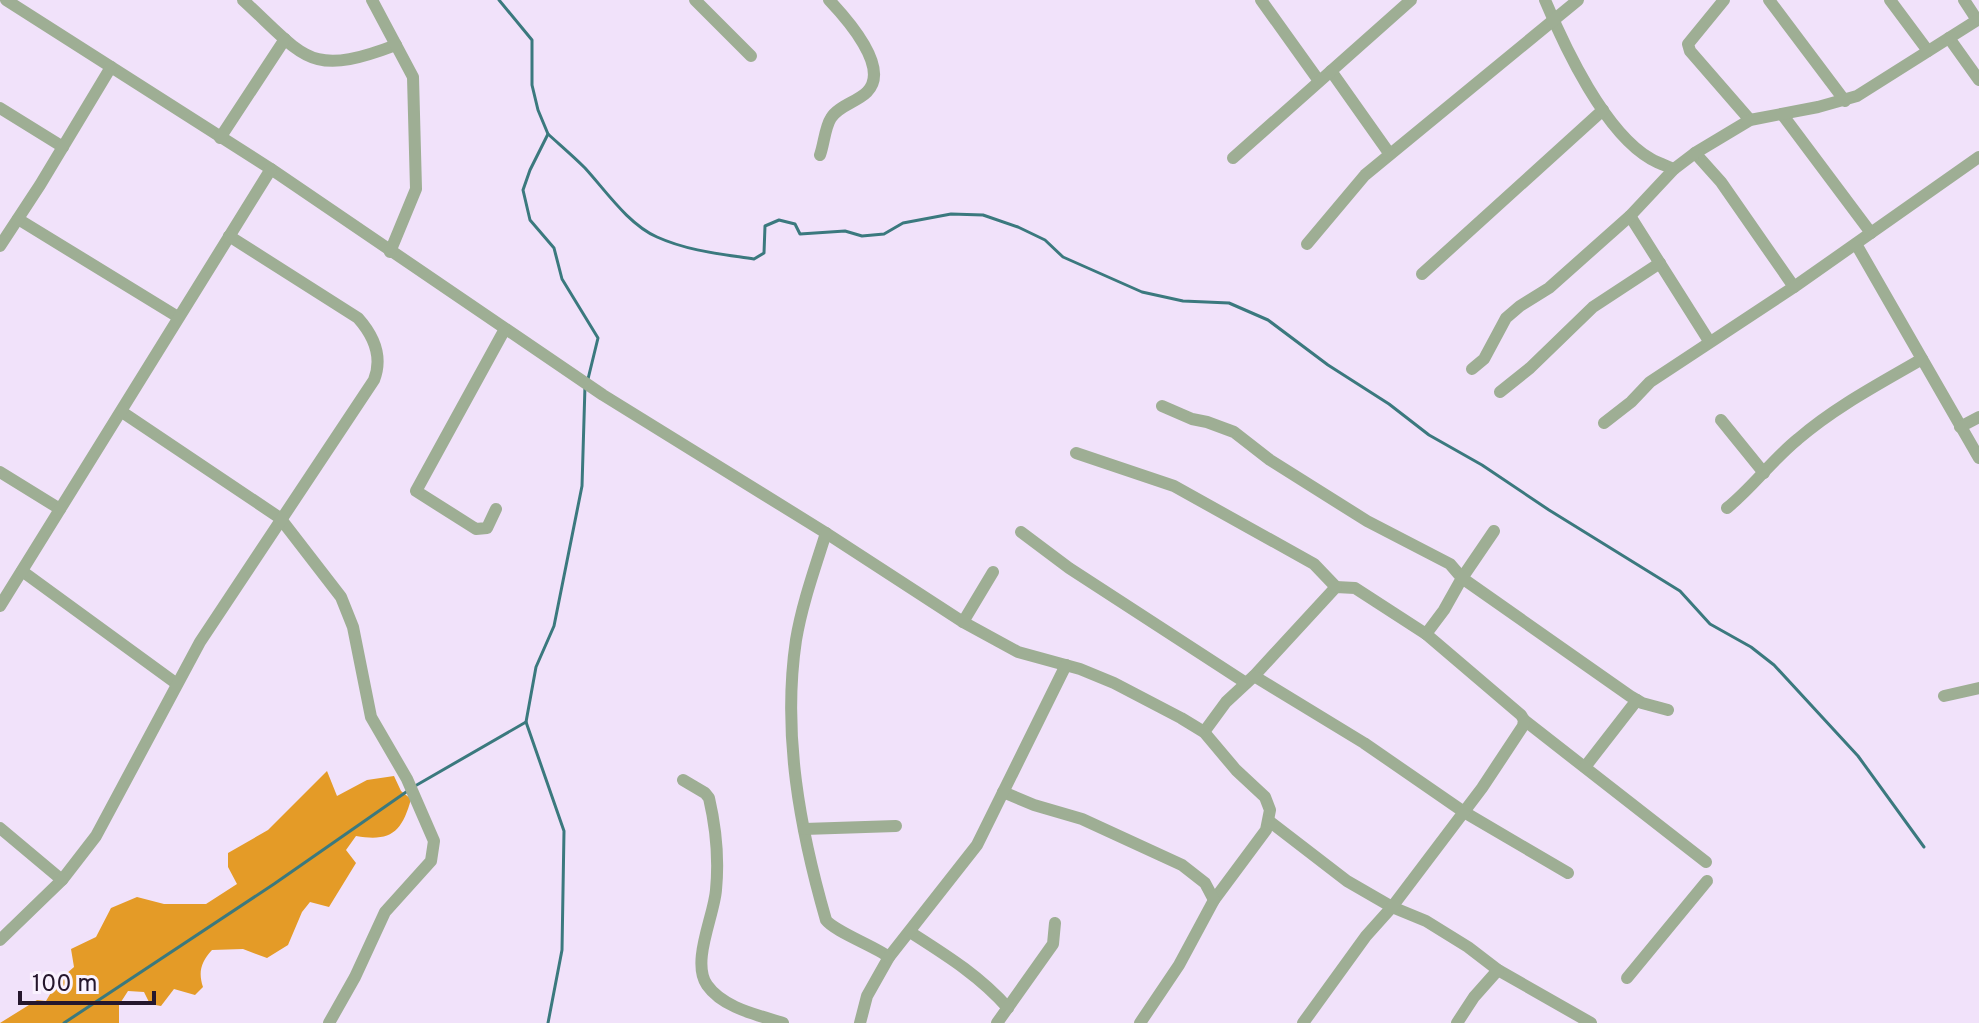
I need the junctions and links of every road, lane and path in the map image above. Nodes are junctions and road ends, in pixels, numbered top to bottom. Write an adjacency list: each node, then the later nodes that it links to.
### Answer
1 (6, 0): 21 (street)
2 (243, 0): 17 (street)
3 (372, 0): 18 (street)
4 (695, 0): 20 (street)
5 (829, 0): 34 (street)
6 (1261, 0): 24 (street)
7 (1411, 0): 22 (street)
8 (1545, 0): 14 (street)
9 (1578, 0): 14 (street)
10 (1724, 0): 29 (street)
11 (1769, 0): 25 (street)
12 (1890, 0): 19 (street)
13 (1964, 0): 15 (street)
14 (1553, 18): 27 (street); 32 (street)
15 (1978, 19): 16 (street)
16 (1949, 38): 19 (street); 23 (street)
17 (285, 39): 18 (street); 30 (street)
18 (396, 45): 46 (street)
19 (1928, 51): 25 (street)
20 (751, 56)
21 (111, 67): 30 (street); 31 (street)
22 (1331, 71): 24 (street); 32 (street)
23 (1979, 80)
24 (1319, 81): 36 (street)
25 (1845, 101): 28 (street)
26 (0, 108): 31 (street)
27 (1603, 110): 38 (street); 48 (street)
28 (1782, 114): 29 (street); 41 (street)
29 (1750, 120): 33 (street)
30 (220, 138): 37 (street)
31 (63, 147): 40 (street)
32 (1389, 153): 43 (street)
33 (1695, 153): 38 (street); 49 (street)
34 (820, 155)
35 (1979, 157): 41 (street)
36 (1233, 158)
37 (271, 169): 42 (street); 46 (street)
38 (1674, 169): 39 (street)
39 (1630, 216): 47 (street); 54 (street)
40 (18, 219): 45 (street); 50 (street)
41 (1871, 233): 44 (street)
42 (229, 236): 50 (street); 69 (street)
43 (1307, 244)
44 (1856, 244): 49 (street); 53 (street)
45 (0, 246)
46 (390, 252): 51 (street)
47 (1660, 263): 52 (street); 55 (street)
48 (1422, 274)
49 (1794, 287): 52 (street)
50 (178, 317): 57 (street)
51 (505, 329): 68 (street); 72 (street)
52 (1709, 341): 60 (street)
53 (1922, 359): 61 (street); 65 (street)
54 (1472, 369)
55 (1500, 392)
56 (1162, 406): 75 (street)
57 (122, 412): 67 (street); 69 (street)
58 (1979, 417): 61 (street)
59 (1721, 420): 65 (street)
60 (1604, 423)
61 (1960, 427): 63 (street)
62 (1076, 453): 76 (street)
63 (1979, 458)
64 (0, 472): 67 (street)
65 (1764, 473): 66 (street)
66 (1727, 508)
67 (60, 509): 73 (street)
68 (496, 509)
69 (280, 518): 82 (street); 110 (street)
70 (1494, 531): 75 (street)
71 (1021, 532): 81 (street)
72 (826, 533): 78 (street); 96 (street)
73 (22, 571): 77 (street); 82 (street)
74 (993, 572): 78 (street)
75 (1462, 578): 79 (street); 85 (street)
76 (1336, 587): 79 (street); 81 (street)
77 (0, 606)
78 (963, 622): 80 (street)
79 (1426, 634): 87 (street)
80 (1066, 665): 88 (street); 91 (street)
81 (1250, 680): 88 (street); 92 (street)
82 (177, 684): 99 (street)
83 (1979, 688): 84 (street)
84 (1944, 696)
85 (1637, 700): 86 (street); 89 (street)
86 (1668, 710)
87 (1524, 720): 89 (street); 92 (street)
88 (1204, 732): 93 (street)
89 (1585, 767): 97 (street)
90 (683, 780): 111 (street)
91 (1003, 792): 101 (street); 104 (street)
92 (1464, 812): 98 (street); 102 (street)
93 (1269, 821): 101 (street); 102 (street)
94 (896, 826): 96 (street)
95 (0, 828): 99 (street)
96 (804, 829): 106 (street)
97 (1706, 862)
98 (1568, 873)
99 (62, 880): 105 (street)
100 (1707, 881): 108 (street)
101 (1214, 900): 114 (street)
102 (1392, 907): 107 (street); 115 (street)
103 (1055, 923): 109 (street)
104 (910, 932): 106 (street); 109 (street)
105 (0, 940)
106 (889, 957): 112 (street)
107 (1498, 970): 116 (street); 117 (street)
108 (1627, 978)
109 (1008, 1008): 113 (street)
110 (329, 1023)
111 (783, 1023)
112 (860, 1023)
113 (997, 1023)
114 (1140, 1023)
115 (1303, 1023)
116 (1457, 1023)
117 (1591, 1023)

